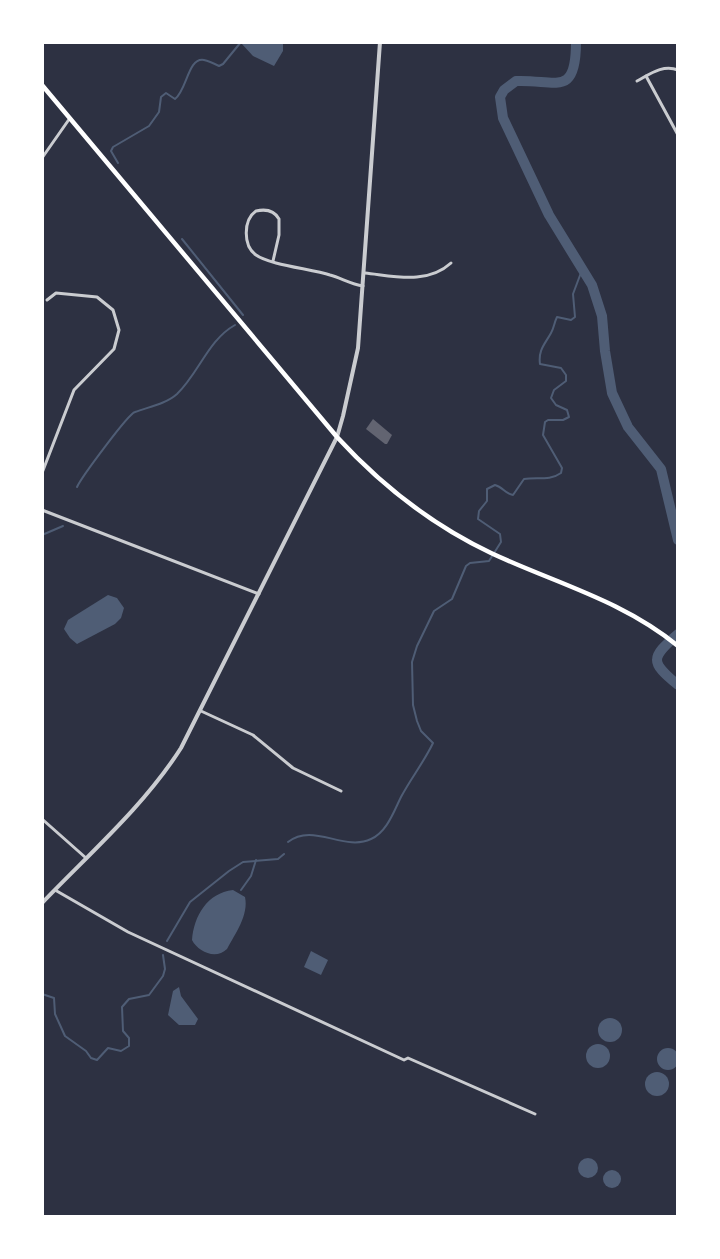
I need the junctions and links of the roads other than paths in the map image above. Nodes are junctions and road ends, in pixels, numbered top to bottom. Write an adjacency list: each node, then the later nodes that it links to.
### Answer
1 (380, 42): 11 (street)
2 (678, 70): 3 (street)
3 (646, 76): 4 (street); 7 (street)
4 (637, 81)
5 (42, 85): 6 (main road)
6 (70, 117): 8 (street); 14 (main road)
7 (678, 135)
8 (42, 158)
9 (273, 261): 9 (street); 12 (street)
10 (451, 263): 11 (street)
11 (365, 273): 12 (street)
12 (364, 287): 14 (street)
13 (47, 300): 15 (street)
14 (337, 438): 17 (street); 18 (main road)
15 (42, 473)
16 (42, 510): 17 (street)
17 (259, 595): 19 (street)
18 (676, 645)
19 (201, 712): 20 (street); 22 (street)
20 (341, 791)
21 (42, 818): 22 (street)
22 (86, 858): 23 (street)
23 (55, 890): 24 (street); 25 (street)
24 (42, 903)
25 (535, 1114)

